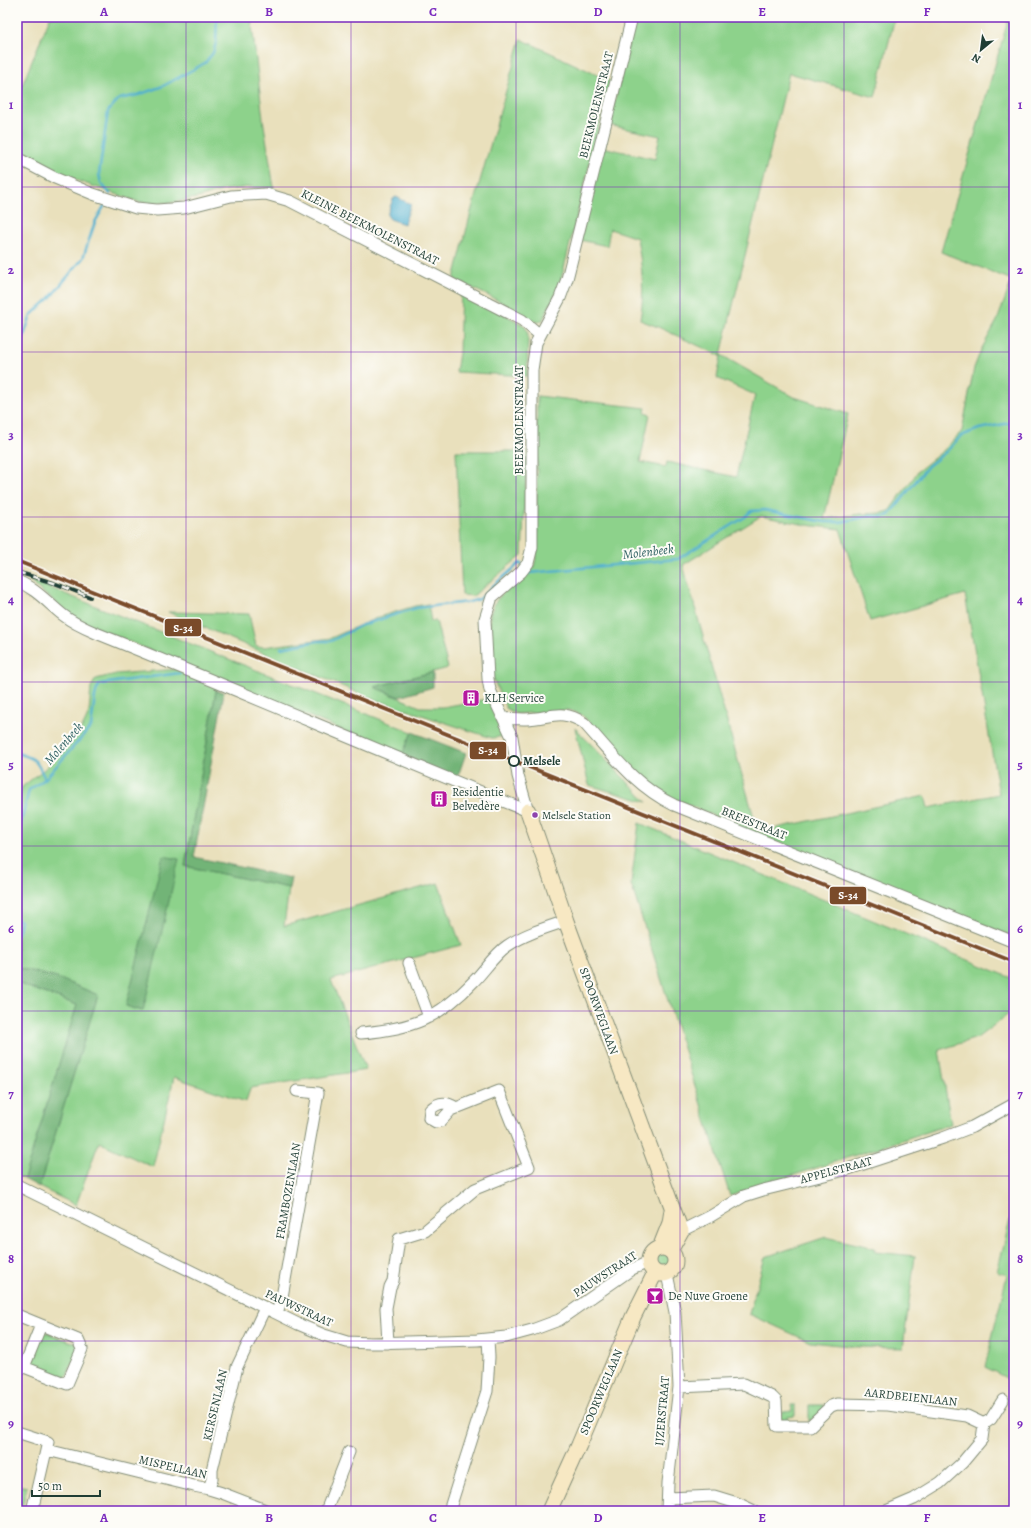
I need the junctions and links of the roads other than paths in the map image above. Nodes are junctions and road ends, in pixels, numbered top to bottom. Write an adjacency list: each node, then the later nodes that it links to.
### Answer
1 (632, 17): 3 (street, BEEKMOLENSTRAAT)
2 (17, 158): 3 (street, KLEINE BEEKMOLENSTRAAT)
3 (540, 335): 5 (street, BEEKMOLENSTRAAT)
4 (17, 581): 7 (street)
5 (504, 719): 6 (street, BEEKMOLENSTRAAT); 9 (street, BREESTRAAT)
6 (516, 767): 7 (street, SPOORWEGLAAN)
7 (528, 811): 8 (street, SPOORWEGLAAN)
8 (566, 921): 11 (street); 17 (street, SPOORWEGLAAN)
9 (1014, 942)
10 (409, 964): 11 (street)
11 (430, 1017): 12 (street)
12 (361, 1033)
13 (297, 1091): 22 (street, FRAMBOZENLAAN)
14 (1014, 1104): 18 (street, APPELSTRAAT)
15 (456, 1108): 26 (street)
16 (17, 1185): 21 (street, PAUWSTRAAT)
17 (672, 1210): 18 (street, SPOORWEGLAAN); 19 (street, SPOORWEGLAAN)
18 (681, 1231): 19 (street)
19 (665, 1249): 20 (street, SPOORWEGLAAN); 20 (street, SPOORWEGLAAN)
20 (657, 1270): 25 (street, PAUWSTRAAT); 27 (street, IJZERSTRAAT); 39 (street, SPOORWEGLAAN)
21 (265, 1308): 22 (street, PAUWSTRAAT); 33 (street, KERSENLAAN)
22 (277, 1313): 26 (street, PAUWSTRAAT)
23 (17, 1315): 24 (street)
24 (40, 1325): 24 (street)
25 (488, 1339): 26 (street, PAUWSTRAAT); 38 (street)
26 (388, 1343)
27 (679, 1387): 29 (street, AARDBEIENLAAN); 34 (street, IJZERSTRAAT)
28 (1003, 1400): 29 (street)
29 (984, 1424): 42 (street)
30 (17, 1432): 31 (street)
31 (46, 1450): 33 (street, MISPELLAAN); 35 (street)
32 (349, 1452): 37 (street)
33 (209, 1489): 36 (street, MISPELLAAN)
34 (668, 1498): 40 (street, IJZERSTRAAT); 41 (street)
35 (32, 1511)
36 (268, 1511)
37 (326, 1511)
38 (449, 1511)
39 (548, 1511)
40 (667, 1511)
41 (754, 1511)
42 (886, 1511)

